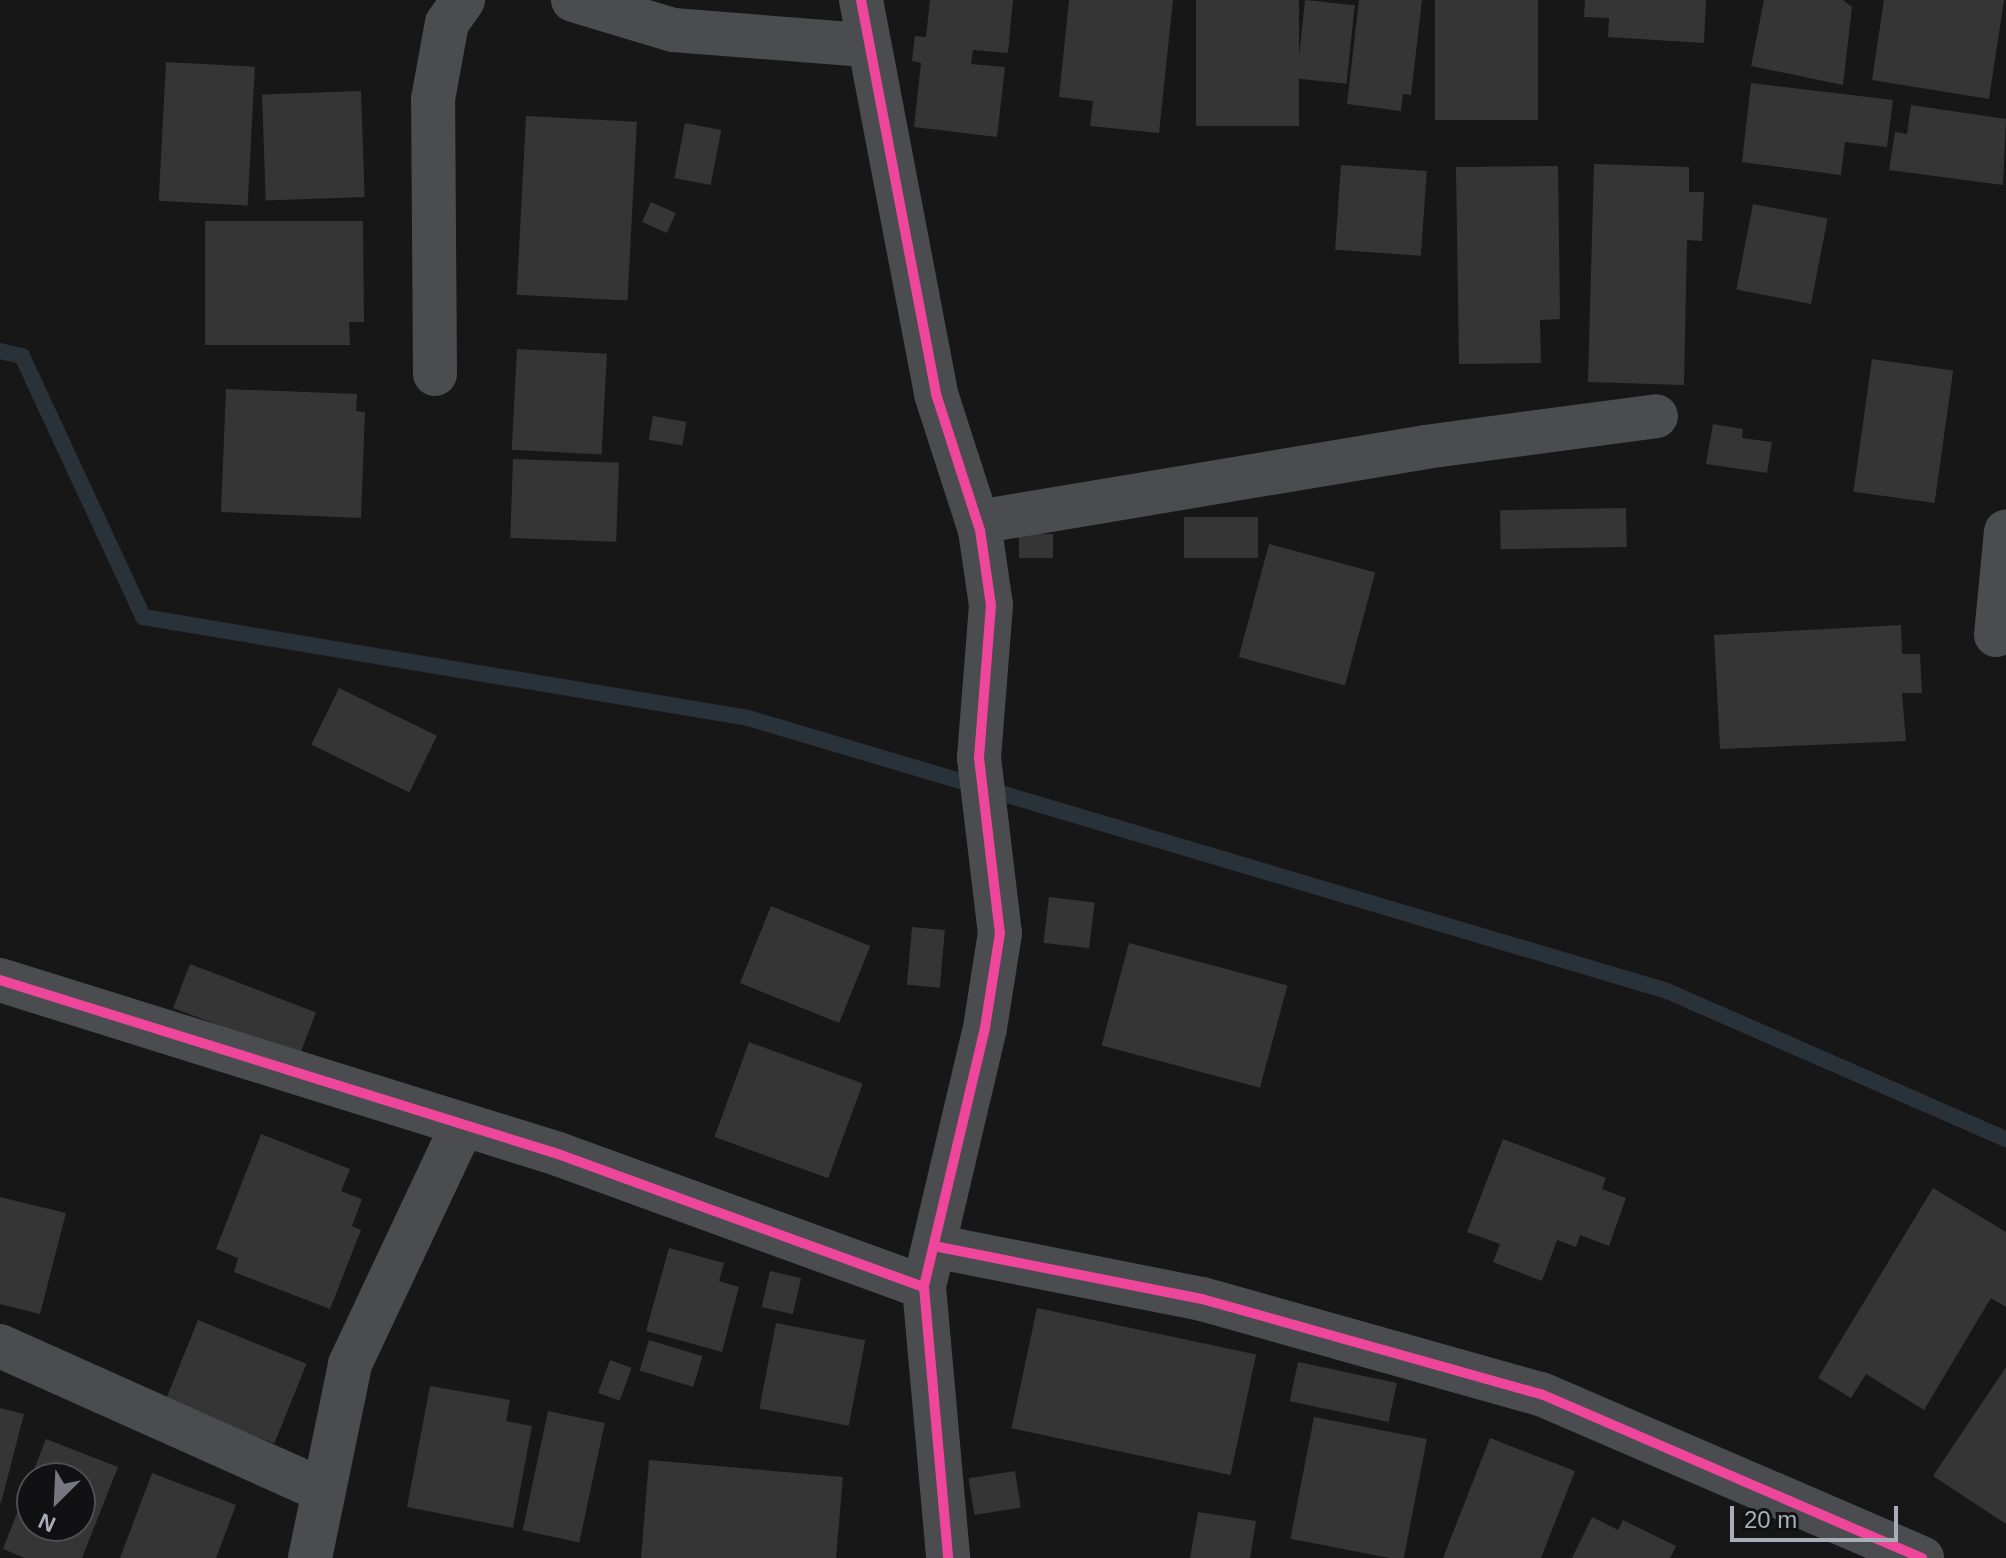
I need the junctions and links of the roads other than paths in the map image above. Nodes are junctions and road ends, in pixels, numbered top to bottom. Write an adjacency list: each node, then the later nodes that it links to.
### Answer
1 (463, 0): 5 (street)
2 (573, 0): 4 (street)
3 (861, 0): 4 (street)
4 (865, 45): 7 (street)
5 (435, 374)
6 (1656, 416): 7 (street)
7 (978, 522): 12 (street)
8 (2006, 531): 9 (street)
9 (1996, 635)
10 (0, 980): 11 (street)
11 (462, 1126): 12 (street); 14 (street)
12 (929, 1266): 16 (street); 17 (street)
13 (0, 1346): 14 (street)
14 (320, 1489): 15 (street)
15 (310, 1558)
16 (948, 1558)
17 (1922, 1558)

